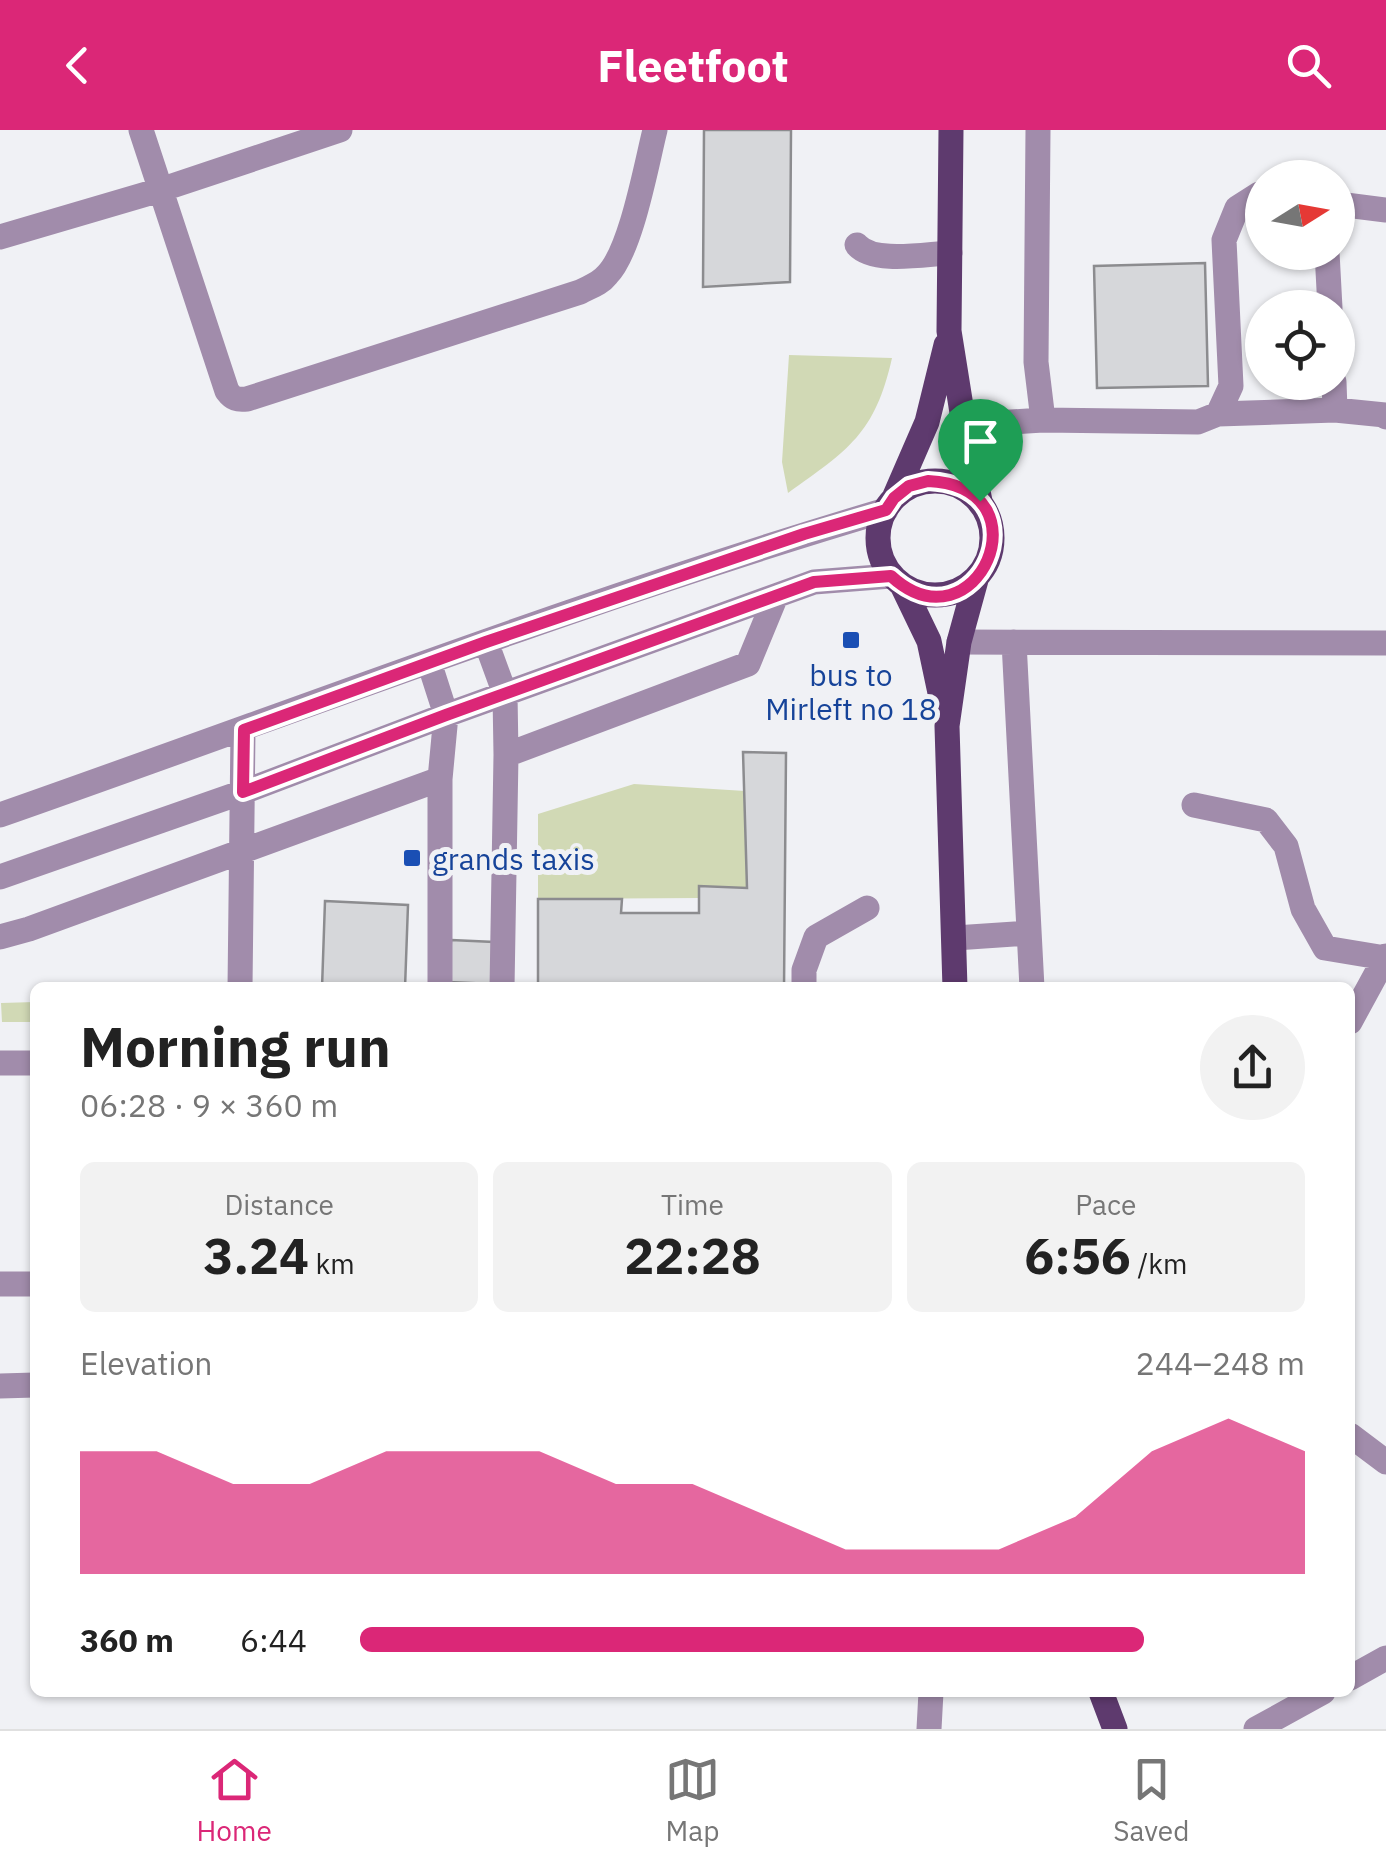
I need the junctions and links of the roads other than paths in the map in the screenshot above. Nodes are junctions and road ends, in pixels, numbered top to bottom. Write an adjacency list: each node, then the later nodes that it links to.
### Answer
1 (141, 130): 6 (street)
2 (340, 130): 6 (street)
3 (656, 130): 6 (street)
4 (950, 130): 12 (main road)
5 (1038, 130): 18 (street)
6 (160, 190): 10 (street)
7 (1245, 203): 16 (street)
8 (1355, 206): 9 (street)
9 (1386, 210)
10 (0, 237)
11 (857, 246): 12 (street)
12 (950, 252): 13 (main road)
13 (949, 331): 19 (main road); 21 (main road)
14 (1335, 400): 15 (street)
15 (1335, 410): 16 (street); 17 (street)
16 (1218, 414): 18 (street)
17 (1386, 417)
18 (1043, 420): 19 (street)
19 (964, 425): 20 (main road)
20 (980, 501): 21 (main road); 23 (main road)
21 (890, 504): 22 (main road); 25 (street)
22 (896, 580): 23 (main road); 24 (street); 32 (main road)
23 (976, 580): 26 (main road)
24 (776, 596): 30 (street); 34 (street)
25 (486, 642): 29 (street); 30 (street)
26 (959, 642): 27 (street); 32 (main road)
27 (1014, 642): 28 (street); 42 (street)
28 (1386, 643)
29 (429, 662): 31 (street); 33 (street)
30 (506, 694): 31 (street); 34 (street)
31 (446, 715): 35 (street); 36 (street)
32 (947, 726): 44 (main road)
33 (244, 730): 36 (street); 38 (street)
34 (506, 755): 48 (street)
35 (440, 779): 39 (street); 47 (street)
36 (243, 792): 39 (street); 40 (street)
37 (1194, 806): 45 (street)
38 (0, 815)
39 (242, 850): 43 (street); 46 (street)
40 (0, 877)
41 (867, 908): 49 (street)
42 (1029, 933): 44 (street); 51 (street)
43 (0, 937)
44 (955, 938): 50 (main road)
45 (1385, 957): 52 (street)
46 (240, 982)
47 (440, 982)
48 (502, 982)
49 (804, 982)
50 (956, 982)
51 (1032, 982)
52 (1355, 1013)
53 (0, 1062): 54 (street)
54 (30, 1062)
55 (0, 1284): 56 (street)
56 (30, 1284)
57 (30, 1385): 58 (street)
58 (0, 1386)
59 (1355, 1438): 60 (street)
60 (1386, 1462)
61 (1386, 1658): 62 (street)
62 (1355, 1675)
63 (931, 1697): 66 (street)
64 (1104, 1697): 67 (main road)
65 (1314, 1697): 68 (street)
66 (930, 1729)
67 (1116, 1729)
68 (1256, 1729)

